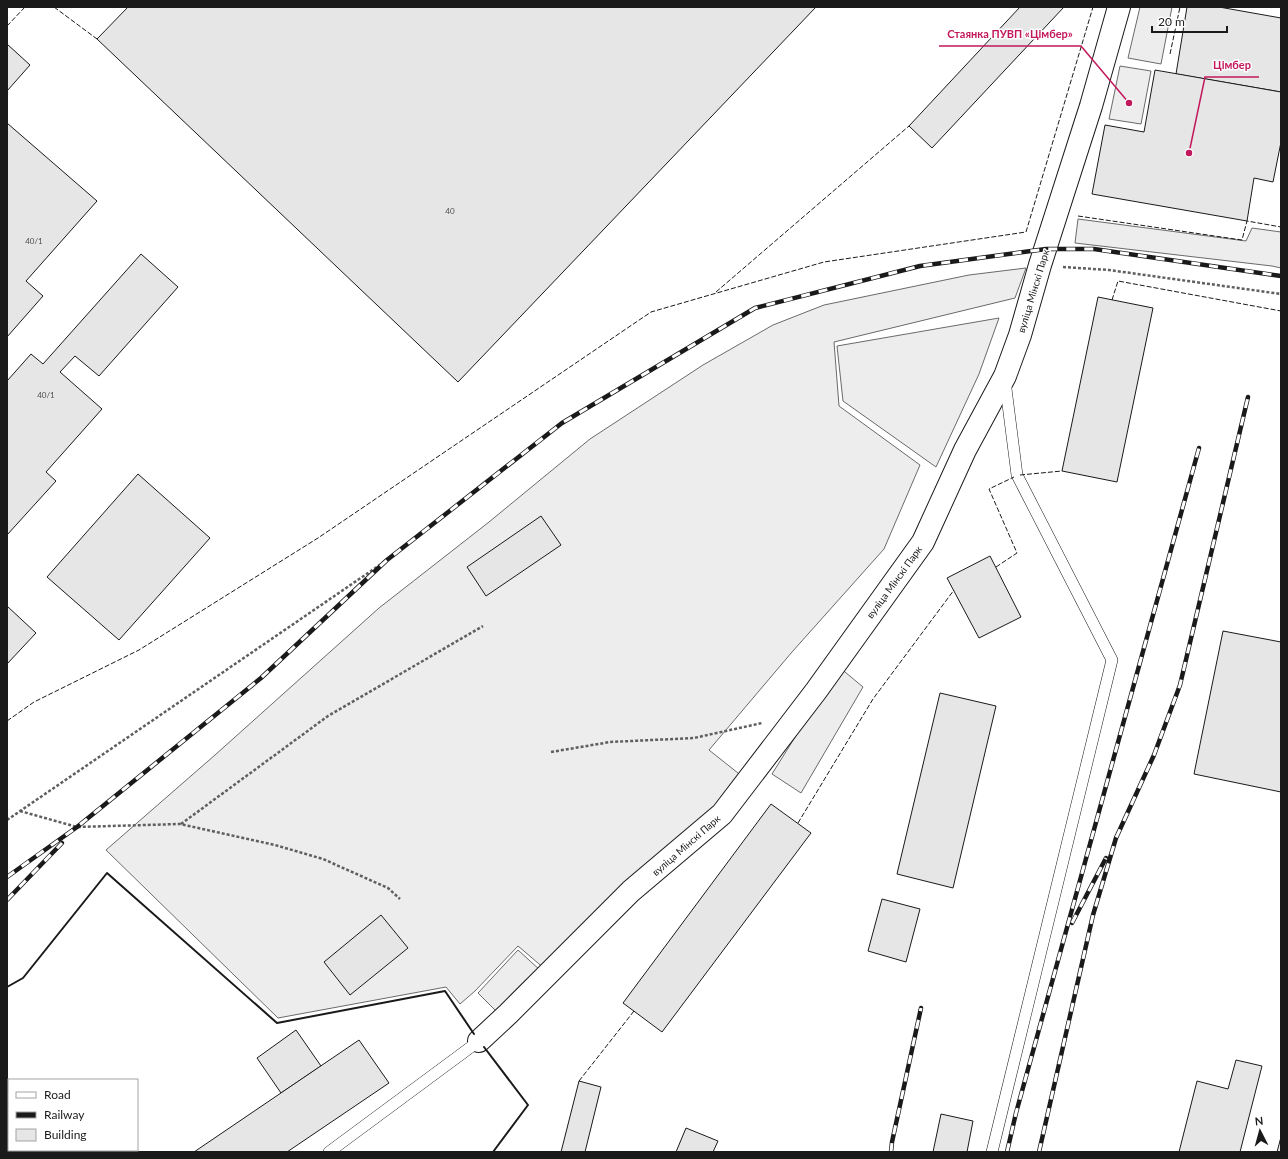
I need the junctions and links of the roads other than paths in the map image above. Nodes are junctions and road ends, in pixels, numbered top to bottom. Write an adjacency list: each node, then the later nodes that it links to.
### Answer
1 (1119, 7): 2 (street, вуліца Мінскі Парк)
2 (1004, 376): 3 (street, вуліца Мінскі Парк); 5 (lane)
3 (479, 1041): 4 (lane)
4 (329, 1152)
5 (992, 1152)

